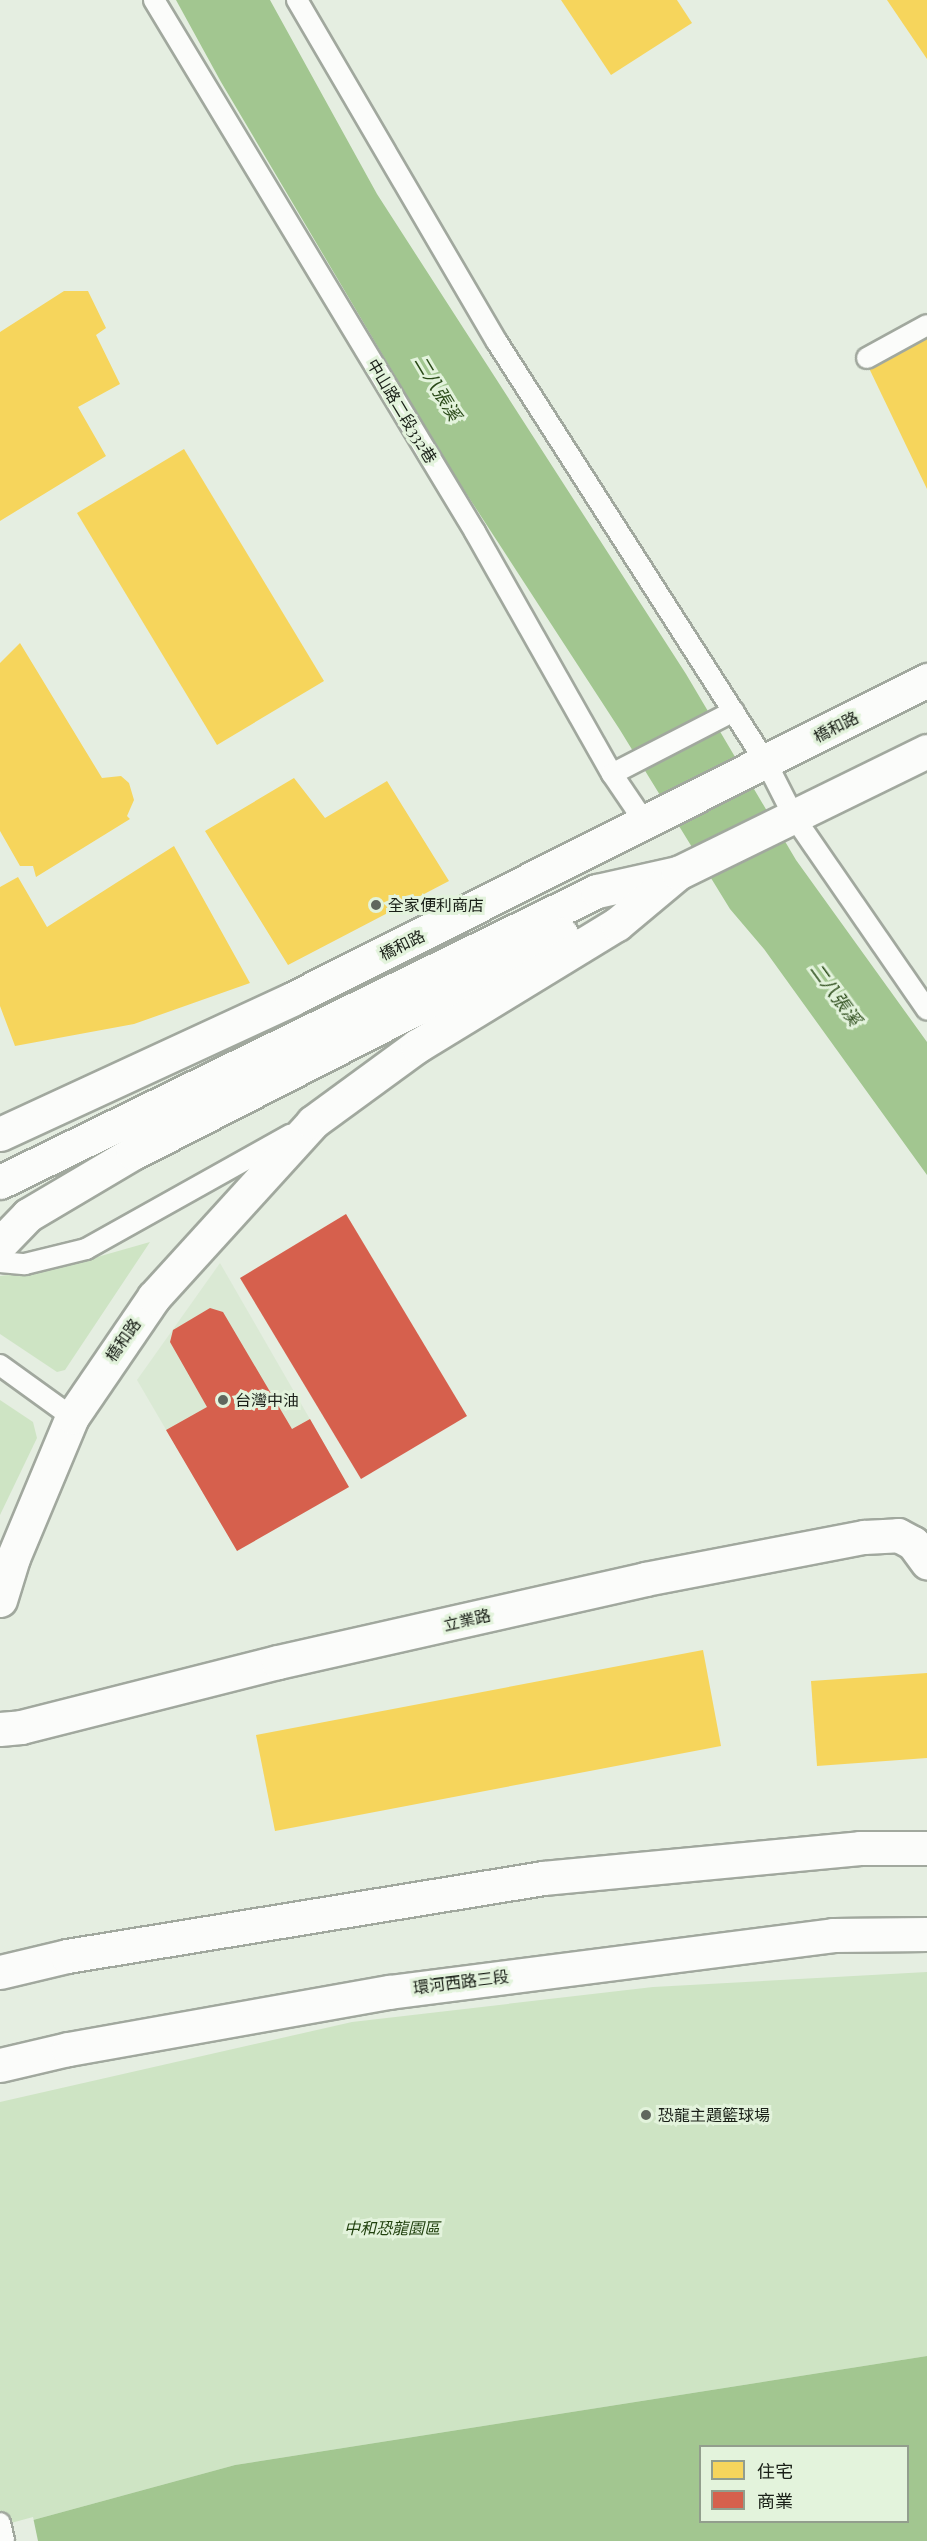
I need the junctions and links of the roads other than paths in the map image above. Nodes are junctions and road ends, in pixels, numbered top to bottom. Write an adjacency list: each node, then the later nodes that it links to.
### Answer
1 (154, 0): 9 (lane, 中山路二段332巷)
2 (297, 0): 6 (lane)
3 (927, 325): 4 (lane)
4 (867, 358)
5 (927, 680): 8 (street, 橋和路)
6 (734, 711): 8 (lane); 9 (lane)
7 (927, 751): 10 (street, 橋和路)
8 (766, 762): 10 (lane); 11 (street, 橋和路)
9 (612, 774): 11 (lane, 中山路二段332巷)
10 (794, 817): 12 (street, 橋和路); 13 (lane)
11 (646, 824): 15 (street, 橋和路)
12 (678, 873): 14 (street, 橋和路); 16 (street, 橋和路); 17 (street)
13 (927, 1010)
14 (313, 1122): 18 (lane, 橋和路); 20 (street, 橋和路)
15 (0, 1134)
16 (0, 1182)
17 (0, 1244)
18 (0, 1262)
19 (0, 1365): 20 (lane)
20 (72, 1417): 22 (street, 橋和路)
21 (927, 1562): 23 (street, 立業路)
22 (0, 1600)
23 (0, 1729)
24 (927, 1848): 26 (street)
25 (927, 1934): 27 (street, 環河西路三段)
26 (0, 1972)
27 (0, 2065)
28 (0, 2523): 29 (lane)
29 (4, 2541)

